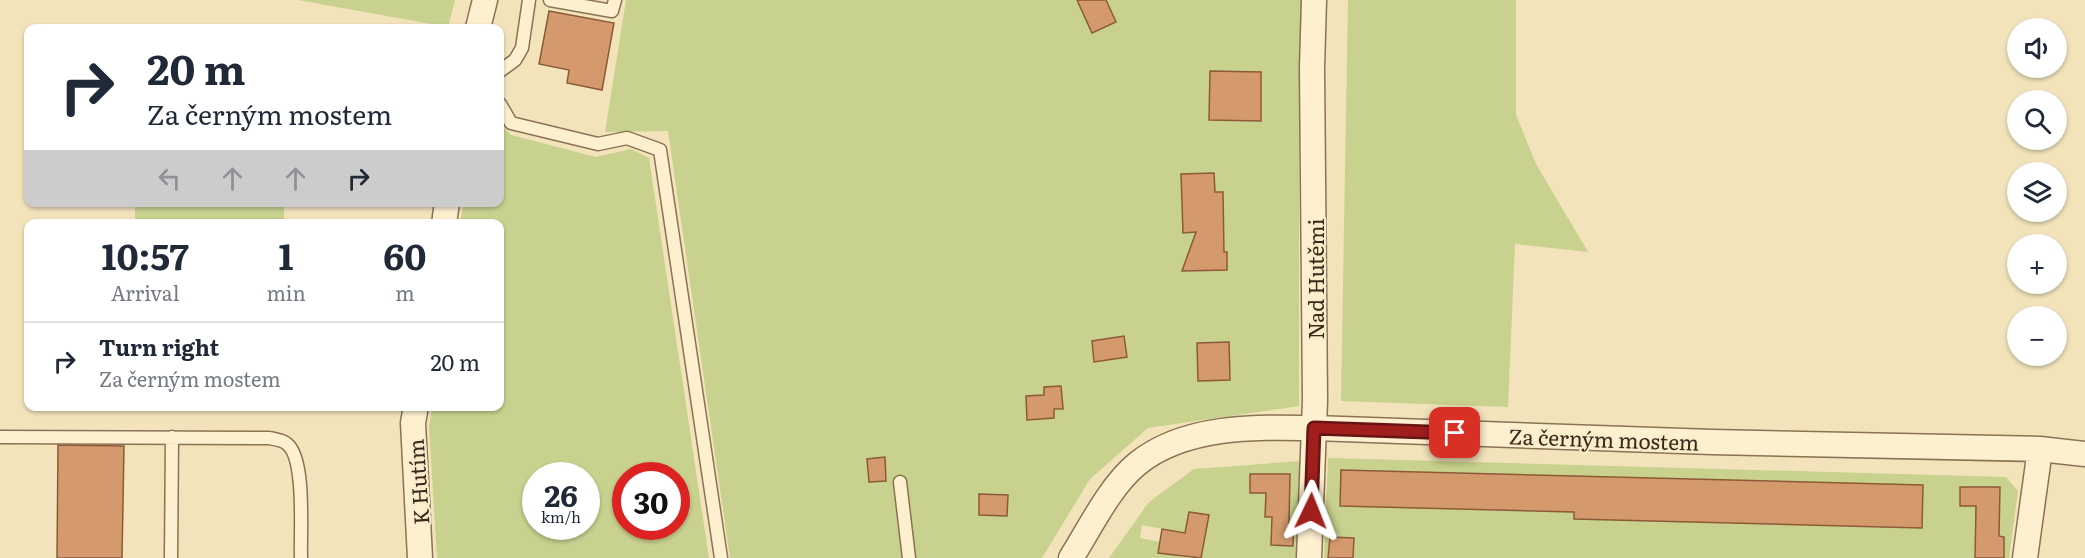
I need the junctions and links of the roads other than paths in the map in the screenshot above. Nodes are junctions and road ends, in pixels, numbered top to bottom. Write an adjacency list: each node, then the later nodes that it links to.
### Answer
1 (484, 0): 6 (street)
2 (529, 0): 7 (lane)
3 (550, 0): 4 (lane)
4 (615, 0)
5 (1314, 0): 10 (street, Nad Hutěmi)
6 (479, 24)
7 (504, 68)
8 (504, 111): 19 (lane)
9 (415, 411): 18 (street, K Hutím)
10 (1314, 428): 13 (street, Za černým mostem); 21 (street, Za černým mostem); 22 (street, Nad Hutěmi)
11 (0, 437): 12 (lane)
12 (172, 437): 16 (lane); 17 (lane)
13 (2040, 449): 14 (street, Za černým mostem); 23 (street)
14 (2085, 454)
15 (900, 482): 20 (lane)
16 (171, 558)
17 (301, 558)
18 (420, 558)
19 (721, 558)
20 (909, 558)
21 (1071, 558)
22 (1309, 558)
23 (2025, 558)

